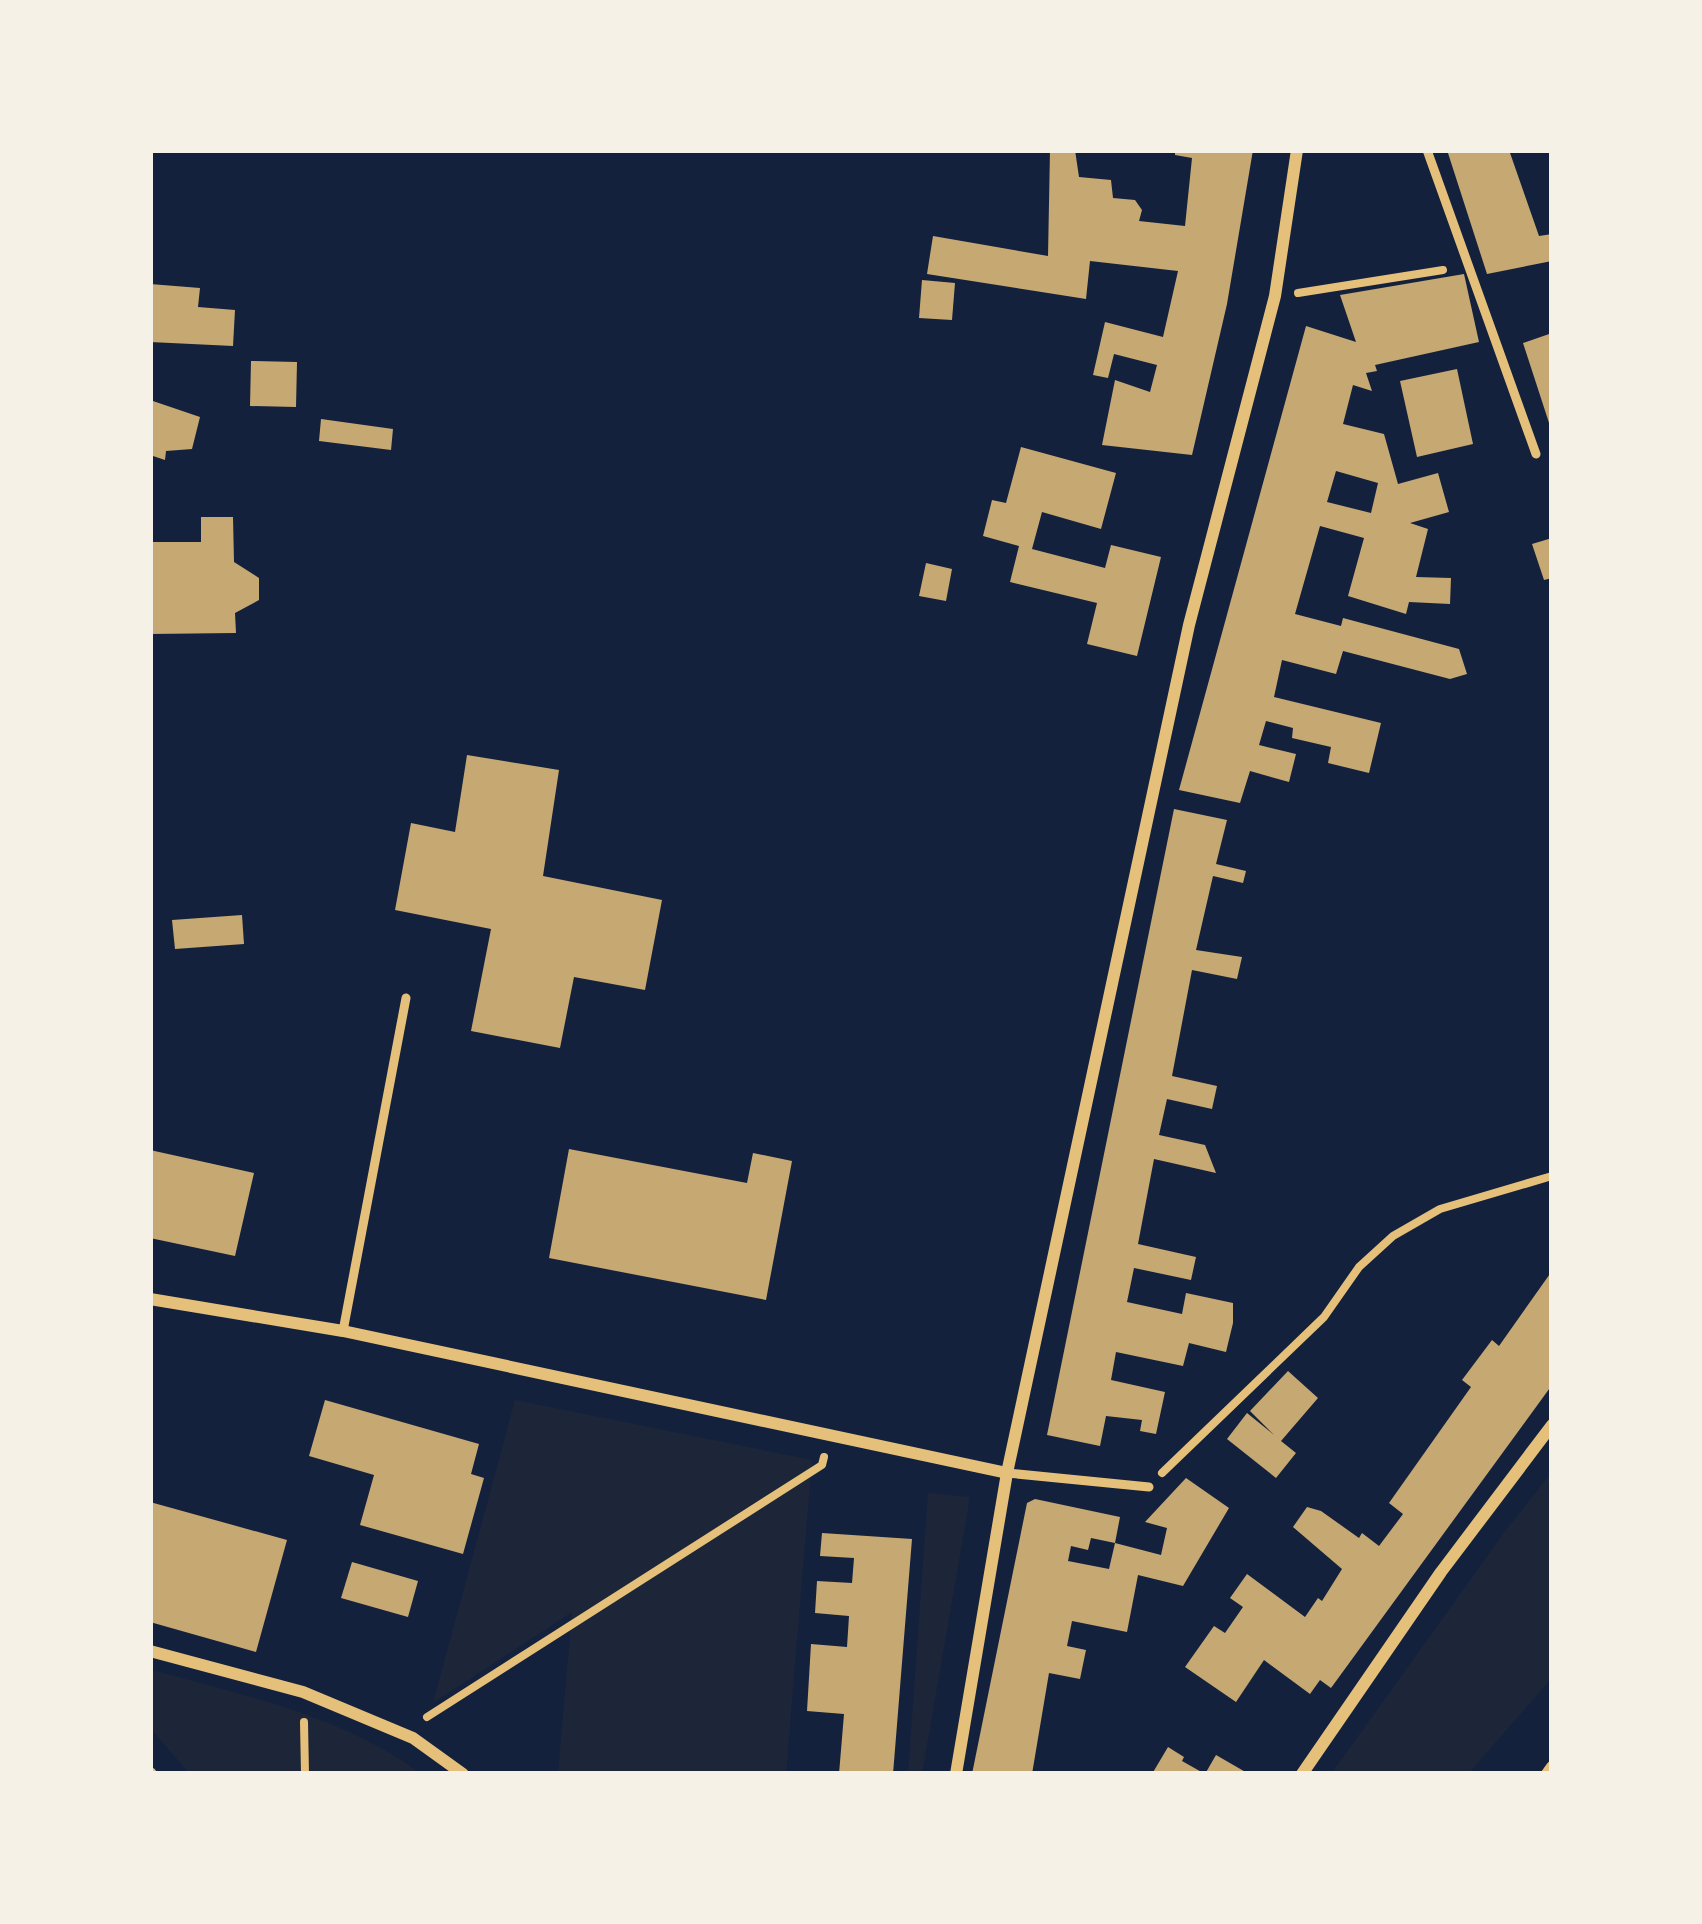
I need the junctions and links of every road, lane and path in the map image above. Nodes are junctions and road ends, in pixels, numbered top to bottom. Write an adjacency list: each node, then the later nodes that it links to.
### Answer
1 (1297, 150): 4 (street)
2 (1427, 150): 3 (lane)
3 (1468, 266): 4 (path); 5 (lane)
4 (1275, 296): 12 (street)
5 (1536, 454)
6 (406, 998): 9 (lane)
7 (1552, 1176): 13 (path)
8 (150, 1299): 9 (street)
9 (343, 1331): 11 (street)
10 (1552, 1425): 20 (street)
11 (830, 1435): 12 (street); 16 (path)
12 (1006, 1473): 13 (lane); 19 (street)
13 (1149, 1487)
14 (150, 1651): 15 (street)
15 (303, 1692): 16 (street); 17 (path)
16 (413, 1738): 18 (street)
17 (305, 1774)
18 (464, 1774)
19 (956, 1774)
20 (1302, 1774)

